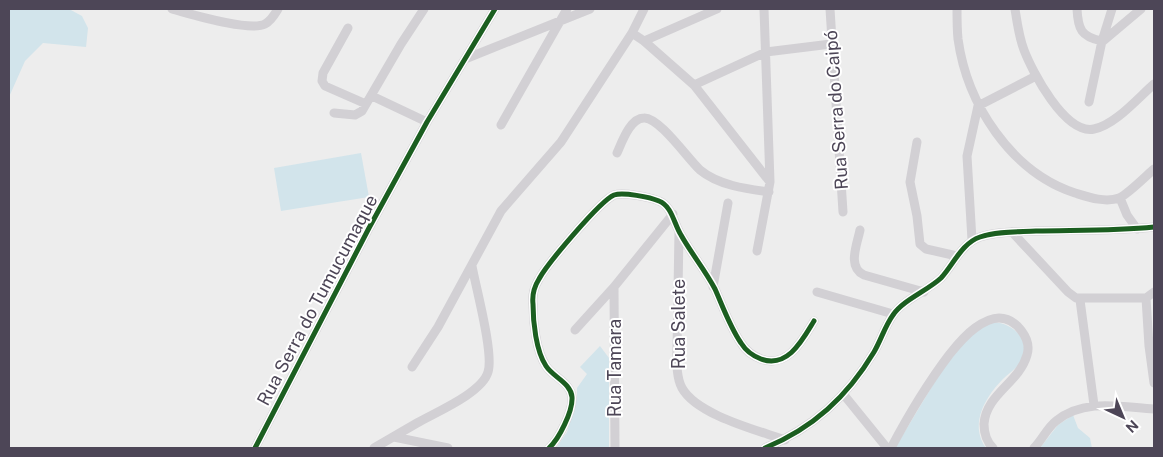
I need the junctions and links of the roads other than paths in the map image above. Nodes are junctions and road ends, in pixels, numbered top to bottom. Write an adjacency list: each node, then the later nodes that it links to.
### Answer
1 (172, 9): 16 (street)
2 (278, 9): 16 (street)
3 (424, 9): 28 (street)
4 (495, 9): 24 (street, Rua Serra do Tumucumaque)
5 (567, 9): 17 (street)
6 (590, 9): 17 (street)
7 (644, 9): 19 (street)
8 (717, 9): 20 (street)
9 (764, 9): 23 (street)
10 (830, 9): 22 (street, Rua Serra do Caipó)
11 (957, 9): 31 (street)
12 (1015, 9): 25 (street)
13 (1077, 9): 21 (street)
14 (1112, 9): 21 (street)
15 (1141, 9): 21 (street)
16 (201, 12)
17 (560, 19): 24 (street); 34 (street)
18 (348, 28): 30 (street)
19 (632, 33): 20 (street); 54 (street)
20 (644, 41): 27 (street)
21 (1102, 41): 29 (street)
22 (831, 44): 23 (street); 44 (street, Rua Serra do Caipó)
23 (766, 52): 27 (street); 40 (street)
24 (465, 59): 33 (street, Rua Serra do Tumucumaque)
25 (1036, 76): 26 (street); 31 (street)
26 (1154, 84)
27 (694, 85): 40 (street)
28 (372, 96): 30 (street); 33 (street)
29 (1089, 102)
30 (366, 104): 32 (street)
31 (978, 106): 35 (street); 36 (street)
32 (334, 113)
33 (427, 122): 72 (street, Rua Serra do Tumucumaque)
34 (501, 125)
35 (974, 129): 36 (street); 51 (street)
36 (994, 130): 42 (street)
37 (917, 142): 53 (street)
38 (617, 153): 41 (street)
39 (1154, 168): 42 (street)
40 (770, 182): 41 (street)
41 (769, 192): 52 (street)
42 (1120, 198): 47 (street)
43 (728, 203): 55 (street)
44 (843, 212)
45 (673, 214): 49 (street); 56 (street); 75 (street)
46 (1154, 227): 47 (street)
47 (1137, 229): 50 (street)
48 (860, 230): 58 (street)
49 (679, 232): 55 (street); 71 (street, Rua Salete)
50 (1012, 232): 51 (street); 61 (street)
51 (972, 240): 53 (street)
52 (757, 251)
53 (957, 256): 58 (street)
54 (472, 266): 65 (street); 70 (street)
55 (713, 286): 63 (street)
56 (614, 287): 64 (street); 76 (street, Rua Tamara)
57 (817, 292): 62 (street)
58 (924, 292): 62 (street)
59 (1154, 292): 60 (street)
60 (1146, 298): 61 (street); 66 (street)
61 (1080, 300): 68 (street)
62 (894, 314): 67 (street)
63 (814, 321)
64 (575, 330)
65 (412, 366)
66 (1154, 383)
67 (844, 395): 71 (street); 79 (street)
68 (1094, 405): 69 (street); 82 (street)
69 (1154, 409)
70 (394, 437): 73 (street); 74 (street)
71 (785, 440): 77 (street); 78 (street)
72 (255, 448)
73 (374, 448)
74 (448, 448)
75 (549, 448)
76 (615, 448)
77 (765, 448)
78 (792, 448)
79 (887, 448)
80 (891, 448): 81 (street)
81 (993, 448)
82 (1034, 448)

